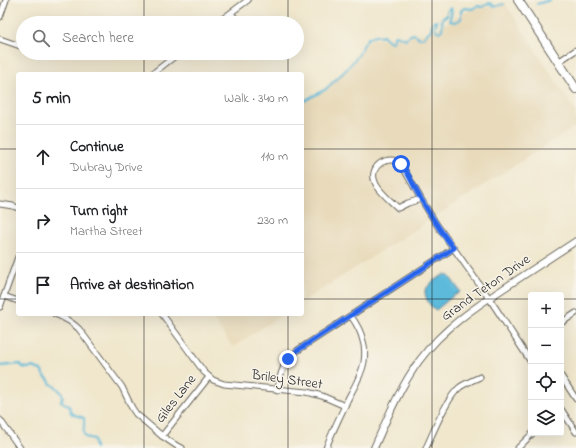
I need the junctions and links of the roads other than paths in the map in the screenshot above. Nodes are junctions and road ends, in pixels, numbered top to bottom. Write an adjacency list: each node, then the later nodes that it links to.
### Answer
1 (6, 0): 7 (street)
2 (248, 0): 4 (street)
3 (518, 0): 12 (main road)
4 (231, 13): 5 (street); 6 (street)
5 (227, 16)
6 (233, 16)
7 (0, 17)
8 (0, 38): 9 (street)
9 (16, 44)
10 (576, 50): 12 (street)
11 (169, 60): 13 (street)
12 (558, 62): 14 (main road)
13 (154, 72)
14 (576, 89)
15 (421, 199): 15 (street); 19 (street)
16 (0, 204): 17 (street)
17 (16, 207)
18 (576, 241): 22 (street, Grand Teton Drive)
19 (454, 248): 22 (street); 28 (street)
20 (16, 263): 21 (street)
21 (4, 296): 23 (street); 24 (street)
22 (489, 298): 30 (street); 48 (street, Grand Teton Drive)
23 (16, 300)
24 (0, 307)
25 (576, 313): 29 (street)
26 (60, 316): 41 (street)
27 (163, 316): 31 (street, Briley Street)
28 (351, 316): 34 (street); 37 (street)
29 (564, 321)
30 (528, 357)
31 (209, 377): 34 (street, Briley Street); 41 (street, Giles Lane)
32 (480, 377): 43 (street)
33 (564, 380): 35 (street)
34 (278, 390): 37 (street, Briley Street)
35 (574, 392): 36 (street)
36 (576, 399)
37 (345, 406): 47 (street)
38 (564, 414): 40 (street)
39 (0, 420): 45 (street)
40 (576, 432)
41 (162, 436): 46 (street)
42 (530, 436): 44 (street)
43 (428, 447)
44 (520, 447)
45 (20, 448)
46 (182, 448)
47 (326, 448)
48 (374, 448)

